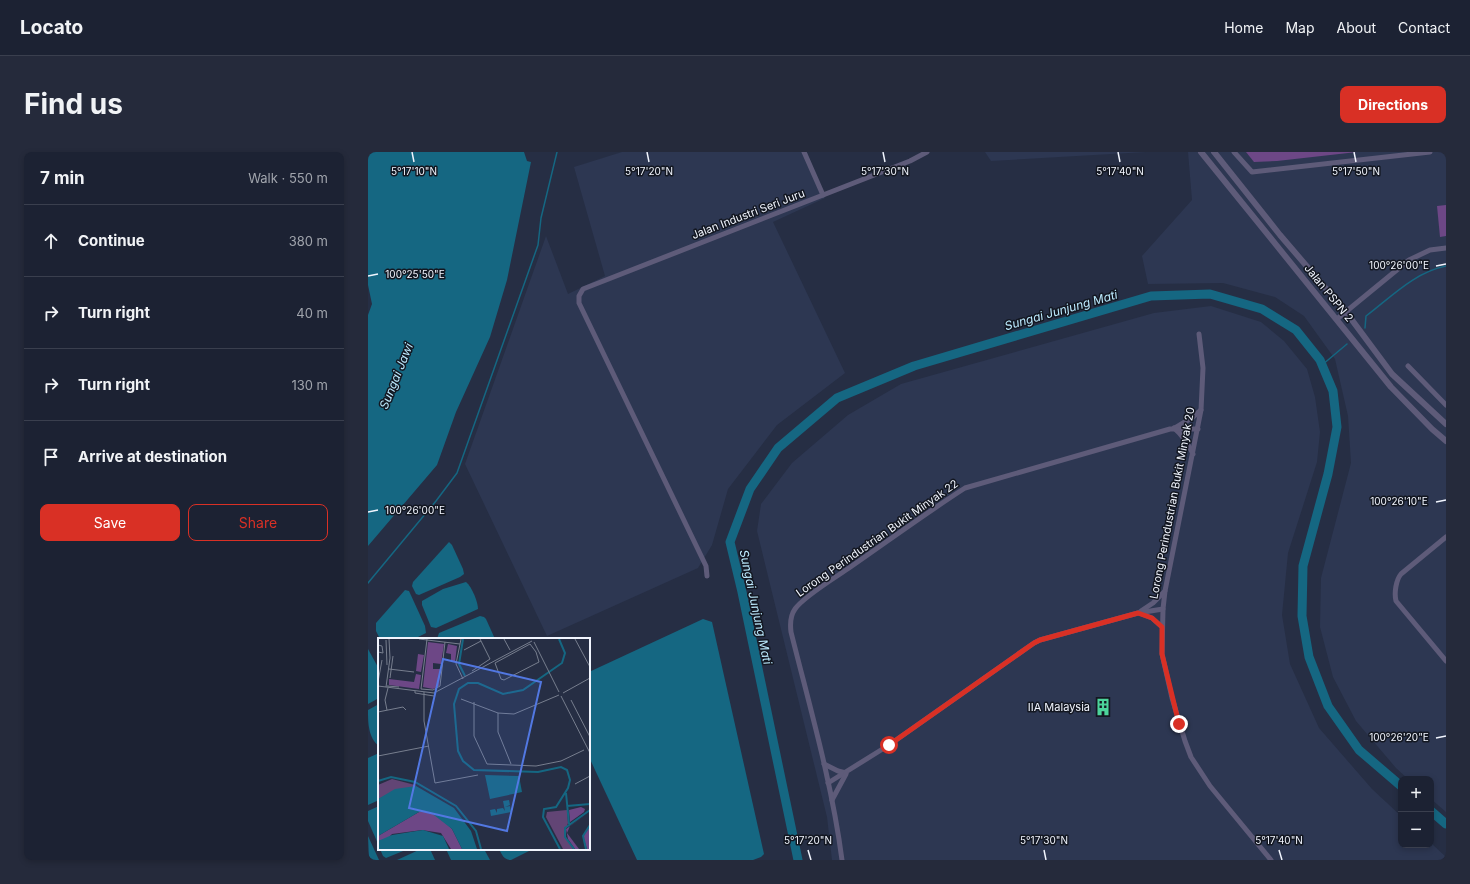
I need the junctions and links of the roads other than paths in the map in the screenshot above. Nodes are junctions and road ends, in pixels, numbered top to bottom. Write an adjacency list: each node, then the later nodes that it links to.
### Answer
1 (804, 152): 7 (street)
2 (927, 152): 7 (street, Jalan Industri Seri Juru)
3 (1201, 152): 10 (street, Jalan PSPN 2)
4 (1214, 152): 9 (street, Jalan PSPN 2)
5 (1234, 152): 6 (street)
6 (1430, 152)
7 (823, 195): 21 (street, Jalan Industri Seri Juru)
8 (1446, 248): 9 (street)
9 (1346, 312): 10 (street); 15 (street, Jalan PSPN 2)
10 (1337, 319): 18 (street, Jalan PSPN 2)
11 (1199, 334): 14 (street, Lorong Perindustrian Bukit Minyak 20)
12 (1408, 366): 13 (street)
13 (1446, 405)
14 (1201, 410): 16 (street); 17 (street, Lorong Perindustrian Bukit Minyak 20)
15 (1446, 424)
16 (1174, 428): 17 (street, Lorong Perindustrian Bukit Minyak 22); 19 (street); 27 (street, Lorong Perindustrian Bukit Minyak 22)
17 (1198, 429): 19 (street, Lorong Perindustrian Bukit Minyak 20)
18 (1446, 441)
19 (1193, 454): 22 (street, Lorong Perindustrian Bukit Minyak 20)
20 (1446, 538): 26 (street)
21 (707, 576)
22 (1165, 591): 23 (street, Lorong Perindustrian Bukit Minyak 20); 24 (street)
23 (1163, 609): 24 (street); 25 (street, Lorong Perindustrian Bukit Minyak 20)
24 (1138, 613): 25 (street); 28 (street)
25 (1162, 627): 32 (street, Lorong Perindustrian Bukit Minyak 20)
26 (1446, 661)
27 (824, 764): 28 (street); 29 (street, Lorong Perindustrian Bukit Minyak 22)
28 (846, 773): 29 (street); 30 (street)
29 (828, 783): 30 (street, Lorong Perindustrian Bukit Minyak 22)
30 (832, 800): 31 (street, Lorong Perindustrian Bukit Minyak 22)
31 (842, 860)
32 (1272, 860)

